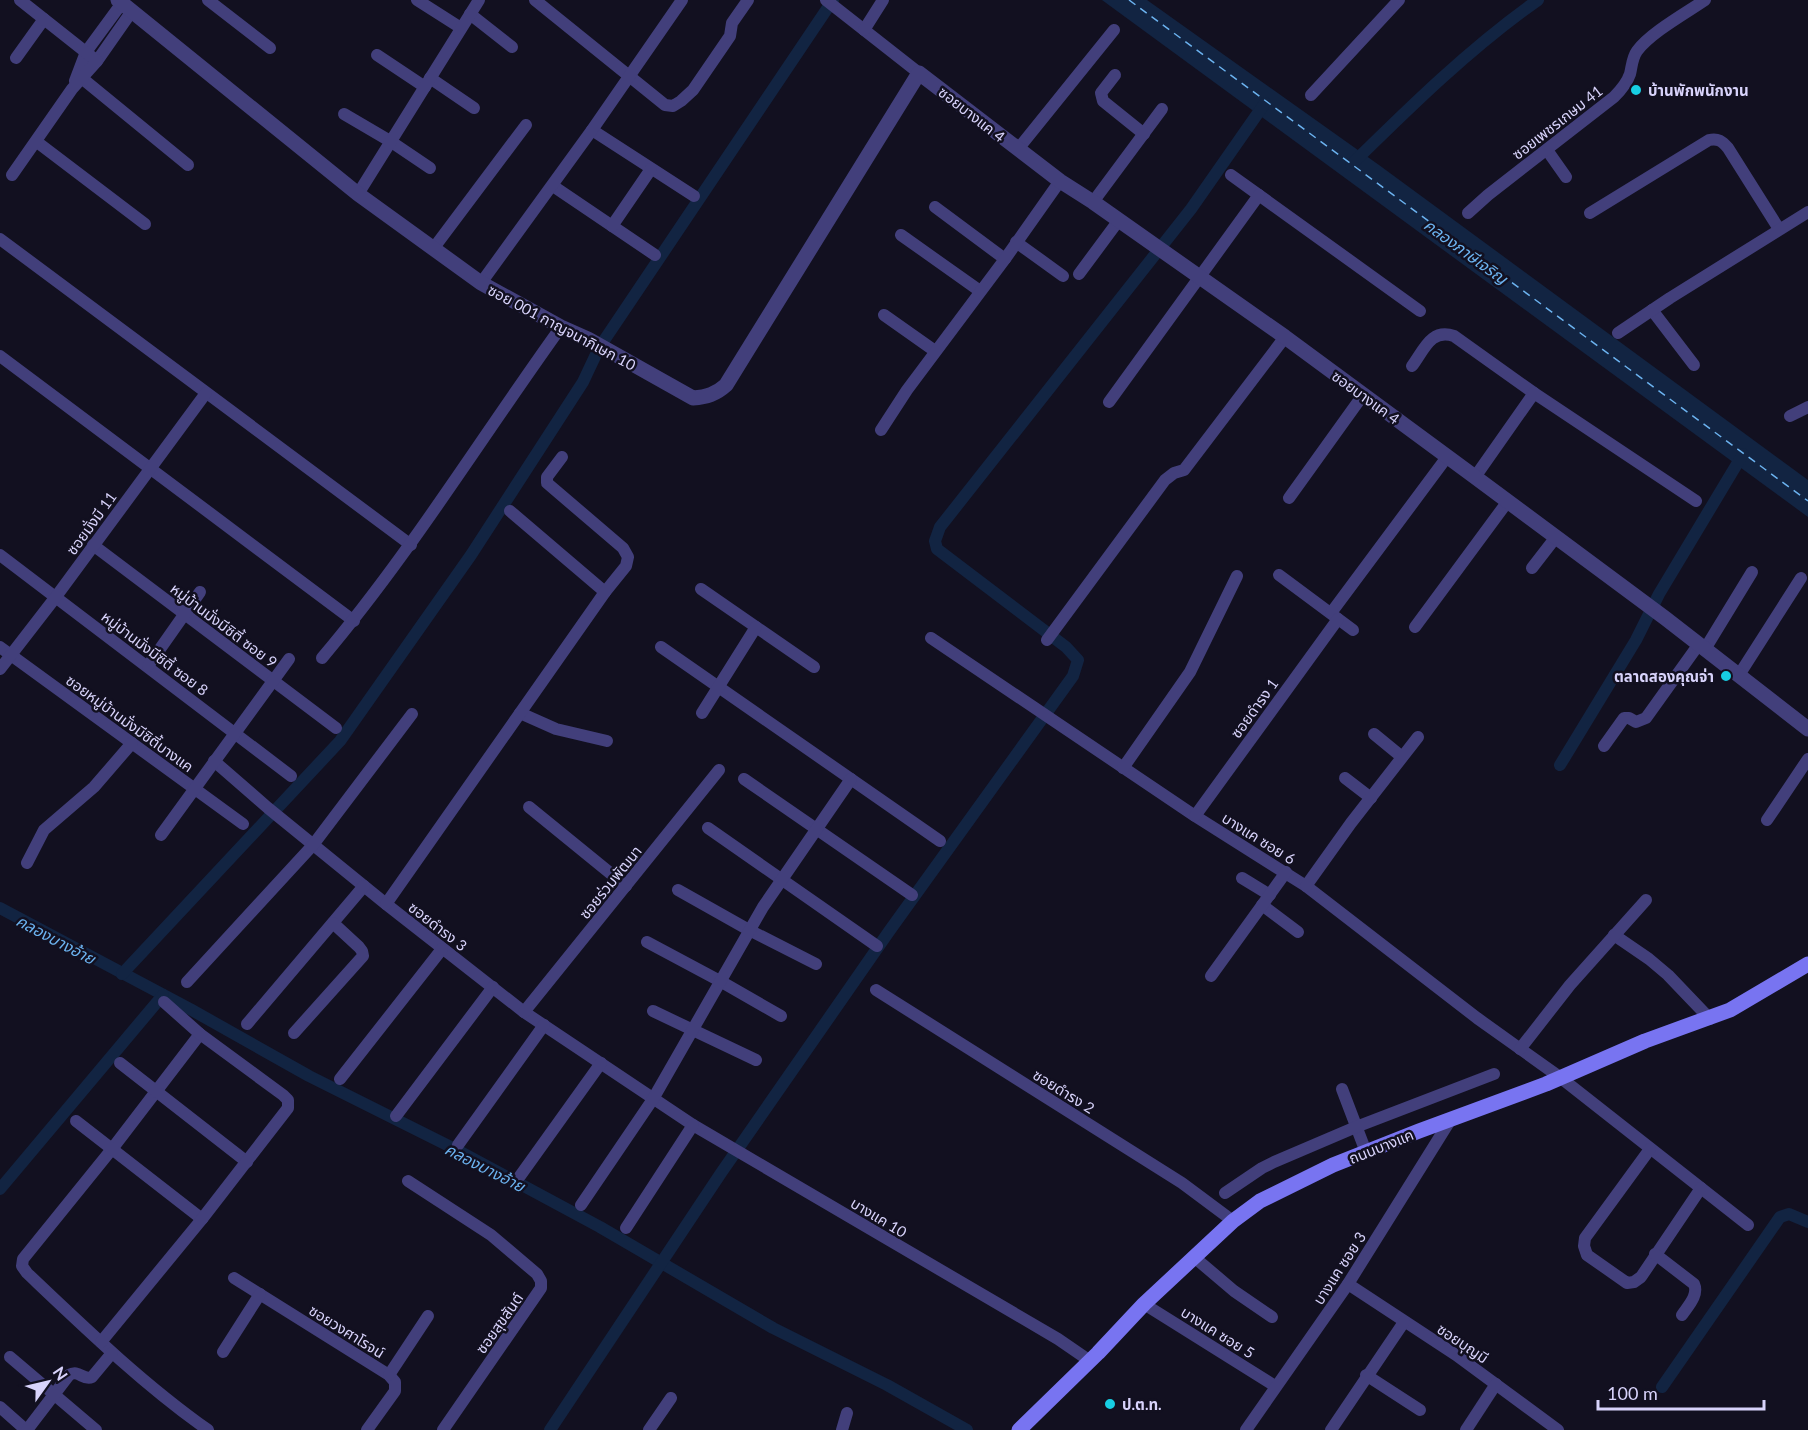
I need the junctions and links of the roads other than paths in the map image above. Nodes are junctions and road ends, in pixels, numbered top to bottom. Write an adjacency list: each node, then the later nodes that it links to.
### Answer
1 (20, 0): 14 (street)
2 (208, 0): 19 (street)
3 (417, 0): 15 (street)
4 (479, 0): 13 (street)
5 (535, 0): 27 (street)
6 (682, 0): 27 (street)
7 (748, 0): 27 (street)
8 (826, 0): 16 (street)
9 (883, 0): 16 (street)
10 (1399, 0): 29 (street)
11 (1705, 0): 39 (street, ซอยเพชรเกษม 41)
12 (125, 4): 20 (street); 23 (street); 48 (street, ซอย 001 กาญจนาภิเษก 10)
13 (470, 14): 15 (street); 18 (street)
14 (44, 19): 20 (street); 22 (street)
15 (461, 28): 28 (street)
16 (864, 30): 24 (street)
17 (1114, 30): 38 (street)
18 (512, 47)
19 (270, 48)
20 (86, 52): 23 (street); 26 (street)
21 (377, 55): 28 (street)
22 (16, 58)
23 (97, 61): 26 (street)
24 (919, 73): 38 (street, ซอยบางแค 4); 74 (street, ซอย 001 กาญจนาภิเษก 10)
25 (1115, 75): 35 (street)
26 (80, 76): 37 (street); 40 (street)
27 (628, 77): 34 (street)
28 (427, 82): 30 (street); 36 (street)
29 (1311, 95)
30 (474, 108)
31 (1162, 109): 35 (street)
32 (344, 114): 36 (street)
33 (526, 125): 63 (street)
34 (592, 130): 42 (street); 47 (street)
35 (1143, 134): 51 (street)
36 (390, 141): 41 (street); 48 (street)
37 (37, 142): 43 (street); 57 (street)
38 (1018, 149): 46 (street, ซอยบางแค 4)
39 (1547, 150): 45 (street); 54 (street, ซอยเพชรเกษม 41)
40 (188, 165)
41 (430, 168)
42 (651, 169): 50 (street); 58 (street)
43 (12, 175)
44 (1231, 175): 49 (street)
45 (1566, 177)
46 (1060, 181): 51 (street, ซอยบางแค 4); 62 (street)
47 (553, 186): 58 (street); 69 (street)
48 (358, 194): 63 (street, ซอย 001 กาญจนาภิเษก 10)
49 (1259, 195): 68 (street); 72 (street)
50 (694, 196)
51 (1093, 202): 56 (street, ซอยบางแค 4)
52 (935, 207): 65 (street)
53 (1808, 212): 59 (street)
54 (1468, 213)
55 (1590, 213): 59 (street)
56 (1119, 220): 66 (street); 68 (street, ซอยบางแค 4)
57 (145, 224)
58 (612, 226): 64 (street)
59 (1779, 229): 71 (street)
60 (901, 236): 70 (street)
61 (0, 240): 81 (street)
62 (1016, 242): 65 (street); 67 (street)
63 (433, 249): 69 (street, ซอย 001 กาญจนาภิเษก 10)
64 (655, 255)
65 (1005, 259): 70 (street)
66 (1079, 274)
67 (1063, 276)
68 (1201, 278): 76 (street, ซอยบางแค 4); 84 (street)
69 (481, 283): 74 (street, ซอย 001 กาญจนาภิเษก 10)
70 (980, 291): 77 (street)
71 (1652, 310): 75 (street); 79 (street)
72 (1420, 311)
73 (884, 315): 77 (street)
74 (561, 327): 97 (street)
75 (1618, 333)
76 (1285, 337): 83 (street, ซอยบางแค 4); 116 (street)
77 (935, 351): 87 (street)
78 (0, 357): 90 (street)
79 (1694, 365)
80 (1412, 366): 82 (street)
81 (206, 393): 90 (street, ซอยมั่งมี 11); 97 (street)
82 (1534, 393): 91 (street); 94 (street)
83 (1363, 395): 89 (street, ซอยบางแค 4); 92 (street)
84 (1109, 402)
85 (1808, 407): 86 (street)
86 (1790, 416)
87 (881, 430)
88 (562, 457): 107 (street)
89 (1447, 457): 91 (street, ซอยบางแค 4); 110 (street, ซอยดำรง 1)
90 (150, 467): 98 (street, ซอยมั่งมี 11); 111 (street)
91 (1475, 477): 93 (street, ซอยบางแค 4)
92 (1289, 498)
93 (1508, 501): 96 (street, ซอยบางแค 4); 113 (street)
94 (1696, 501)
95 (510, 511): 107 (street)
96 (1556, 537): 100 (street); 119 (street, ซอยบางแค 4)
97 (411, 544): 111 (street)
98 (93, 545): 108 (street, ซอยมั่งมี 11); 109 (street, หมู่บ้านมั่งมีซิตี้ ซอย 9)
99 (0, 555): 108 (street, หมู่บ้านมั่งมีซิตี้ ซอย 8)
100 (1532, 568)
101 (1752, 572): 119 (street)
102 (1279, 575): 110 (street)
103 (1238, 576): 143 (street)
104 (1801, 578): 126 (street)
105 (701, 589): 112 (street)
106 (200, 592): 109 (street)
107 (605, 592): 129 (street)
108 (55, 598): 120 (street, ซอยมั่งมี 11); 123 (street, หมู่บ้านมั่งมีซิตี้ ซอย 8)
109 (185, 614): 123 (street); 127 (street, หมู่บ้านมั่งมีซิตี้ ซอย 9)
110 (1335, 616): 114 (street); 152 (street, ซอยดำรง 1)
111 (354, 621): 121 (street)
112 (756, 627): 124 (street); 128 (street)
113 (1415, 627)
114 (1353, 630)
115 (931, 638): 143 (street, บางแค ซอย 6)
116 (1047, 640)
117 (0, 647): 120 (street, ซอยหมู่บ้านมั่งมีซิตี้บางแค)
118 (661, 647): 128 (street)
119 (1702, 647): 126 (street, ซอยบางแค 4); 139 (street)
120 (11, 655): 125 (street, ซอยมั่งมี 11); 138 (street, ซอยหมู่บ้านมั่งมีซิตี้บางแค)
121 (322, 658)
122 (289, 659): 127 (street)
123 (148, 666): 134 (street, หมู่บ้านมั่งมีซิตี้ ซอย 8)
124 (814, 667)
125 (0, 669)
126 (1739, 675): 133 (street, ซอยบางแค 4)
127 (274, 681): 132 (street, หมู่บ้านมั่งมีซิตี้ ซอย 9); 134 (street)
128 (718, 686): 130 (street); 148 (street)
129 (520, 713): 137 (street); 171 (street)
130 (702, 713)
131 (412, 714): 159 (street)
132 (336, 728)
133 (1808, 729)
134 (235, 732): 142 (street); 145 (street, หมู่บ้านมั่งมีซิตี้ ซอย 8)
135 (1374, 734): 140 (street)
136 (1418, 737): 140 (street)
137 (606, 741)
138 (132, 743): 149 (street, ซอยหมู่บ้านมั่งมีซิตี้บางแค); 160 (street)
139 (1604, 746)
140 (1402, 757): 150 (street)
141 (1808, 759): 153 (street)
142 (214, 761): 149 (street); 159 (street, ซอยดำรง 3)
143 (1123, 768): 152 (street, บางแค ซอย 6)
144 (719, 770): 165 (street, ซอยร่วมพัฒนา)
145 (291, 776)
146 (1345, 777): 150 (street)
147 (744, 779): 156 (street)
148 (851, 779): 156 (street); 158 (street)
149 (194, 789): 154 (street, ซอยหมู่บ้านมั่งมีซิตี้บางแค); 157 (street)
150 (1371, 798): 166 (street)
151 (529, 807): 165 (street)
152 (1195, 816): 161 (street, บางแค ซอย 6)
153 (1767, 820)
154 (243, 824)
155 (708, 828): 163 (street)
156 (816, 829): 163 (street); 168 (street)
157 (161, 835)
158 (940, 841)
159 (313, 845): 164 (street, ซอยดำรง 3); 184 (street)
160 (27, 863)
161 (1286, 872): 166 (street, บางแค ซอย 6); 169 (street)
162 (1242, 878): 169 (street)
163 (782, 879): 174 (street); 178 (street)
164 (364, 886): 171 (street, ซอยดำรง 3); 173 (street)
165 (626, 886): 189 (street, ซอยร่วมพัฒนา)
166 (1306, 886): 197 (street, บางแค ซอย 6)
167 (678, 890): 174 (street)
168 (912, 895)
169 (1270, 895): 172 (street)
170 (1646, 900): 176 (street)
171 (386, 904): 179 (street, ซอยดำรง 3)
172 (1262, 905): 175 (street); 182 (street)
173 (333, 923): 192 (street); 195 (street)
174 (749, 930): 180 (street); 183 (street)
175 (1298, 932)
176 (1614, 935): 191 (street); 197 (street)
177 (647, 942): 183 (street)
178 (877, 946)
179 (442, 949): 185 (street, ซอยดำรง 3); 203 (street)
180 (816, 964)
181 (1807, 966): 191 (main road, ถนนบางแค)
182 (1211, 976)
183 (720, 981): 190 (street); 194 (street)
184 (187, 982)
185 (493, 987): 189 (street, ซอยดำรง 3); 207 (street)
186 (876, 990): 223 (street, ซอยดำรง 2)
187 (164, 1002): 196 (street)
188 (653, 1011): 194 (street)
189 (524, 1012): 193 (street, ซอยดำรง 3)
190 (781, 1016)
191 (1710, 1019): 202 (main road, ถนนบางแค)
192 (247, 1023)
193 (544, 1025): 200 (street, ซอยดำรง 3); 212 (street)
194 (692, 1030): 198 (street); 206 (street)
195 (294, 1033)
196 (200, 1034): 205 (street); 216 (street)
197 (1520, 1049): 202 (street, บางแค ซอย 6)
198 (756, 1060)
199 (120, 1063): 205 (street)
200 (601, 1064): 206 (street, ซอยดำรง 3); 217 (street)
201 (1494, 1074): 211 (street)
202 (1561, 1078): 208 (main road, ถนนบางแค); 214 (street, บางแค ซอย 6)
203 (340, 1079)
204 (1342, 1089): 211 (street)
205 (156, 1091): 213 (street); 216 (street)
206 (653, 1099): 210 (street, บางแค 10); 221 (street)
207 (396, 1116)
208 (1452, 1119): 215 (main road, ถนนบางแค); 229 (street, บางแค ซอย 3)
209 (76, 1121): 213 (street)
210 (693, 1125): 225 (street); 240 (street, บางแค 10)
211 (1356, 1127): 215 (street); 220 (street)
212 (458, 1145)
213 (112, 1149): 222 (street); 236 (street)
214 (1650, 1149): 219 (street, บางแค ซอย 6); 226 (street)
215 (1366, 1152): 223 (main road, ถนนบางแค)
216 (247, 1162): 222 (street)
217 (520, 1176)
218 (408, 1181): 254 (street, ซอยสุขสันต์)
219 (1701, 1188): 224 (street, บางแค ซอย 6); 226 (street)
220 (1225, 1193)
221 (581, 1205)
222 (202, 1219): 236 (street)
223 (1233, 1221): 227 (main road, ถนนบางแค)
224 (1748, 1225)
225 (626, 1228)
226 (1655, 1254): 232 (street)
227 (1194, 1257): 231 (main road, ถนนบางแค); 234 (street)
228 (234, 1278): 230 (street, ซอยวงศาโรจน์)
229 (1348, 1284): 235 (street, ซอยบุญมี); 244 (street, บางแค ซอย 3)
230 (260, 1294): 237 (street); 241 (street, ซอยวงศาโรจน์)
231 (1144, 1304): 240 (main road, ถนนบางแค); 244 (street, บางแค ซอย 5)
232 (1682, 1315)
233 (429, 1317): 241 (street)
234 (1272, 1317)
235 (1404, 1322): 242 (street); 243 (street, ซอยบุญมี)
236 (101, 1342): 238 (street)
237 (223, 1352)
238 (112, 1353): 245 (street); 252 (street)
239 (10, 1357): 245 (street)
240 (1090, 1361): 257 (main road, ถนนบางแค)
241 (389, 1375): 253 (street, ซอยวงศาโรจน์)
242 (1366, 1375): 248 (street); 259 (street)
243 (1496, 1384): 260 (street); 261 (street, ซอยบุญมี)
244 (1275, 1386): 258 (street, บางแค ซอย 3)
245 (54, 1395): 250 (street); 251 (street)
246 (671, 1398): 255 (street)
247 (0, 1407): 250 (street)
248 (1420, 1410)
249 (847, 1413): 256 (street)
250 (26, 1430)
251 (96, 1430)
252 (208, 1430)
253 (367, 1430)
254 (443, 1430)
255 (649, 1430)
256 (842, 1430)
257 (1019, 1430)
258 (1246, 1430)
259 (1331, 1430)
260 (1466, 1430)
261 (1558, 1430)

